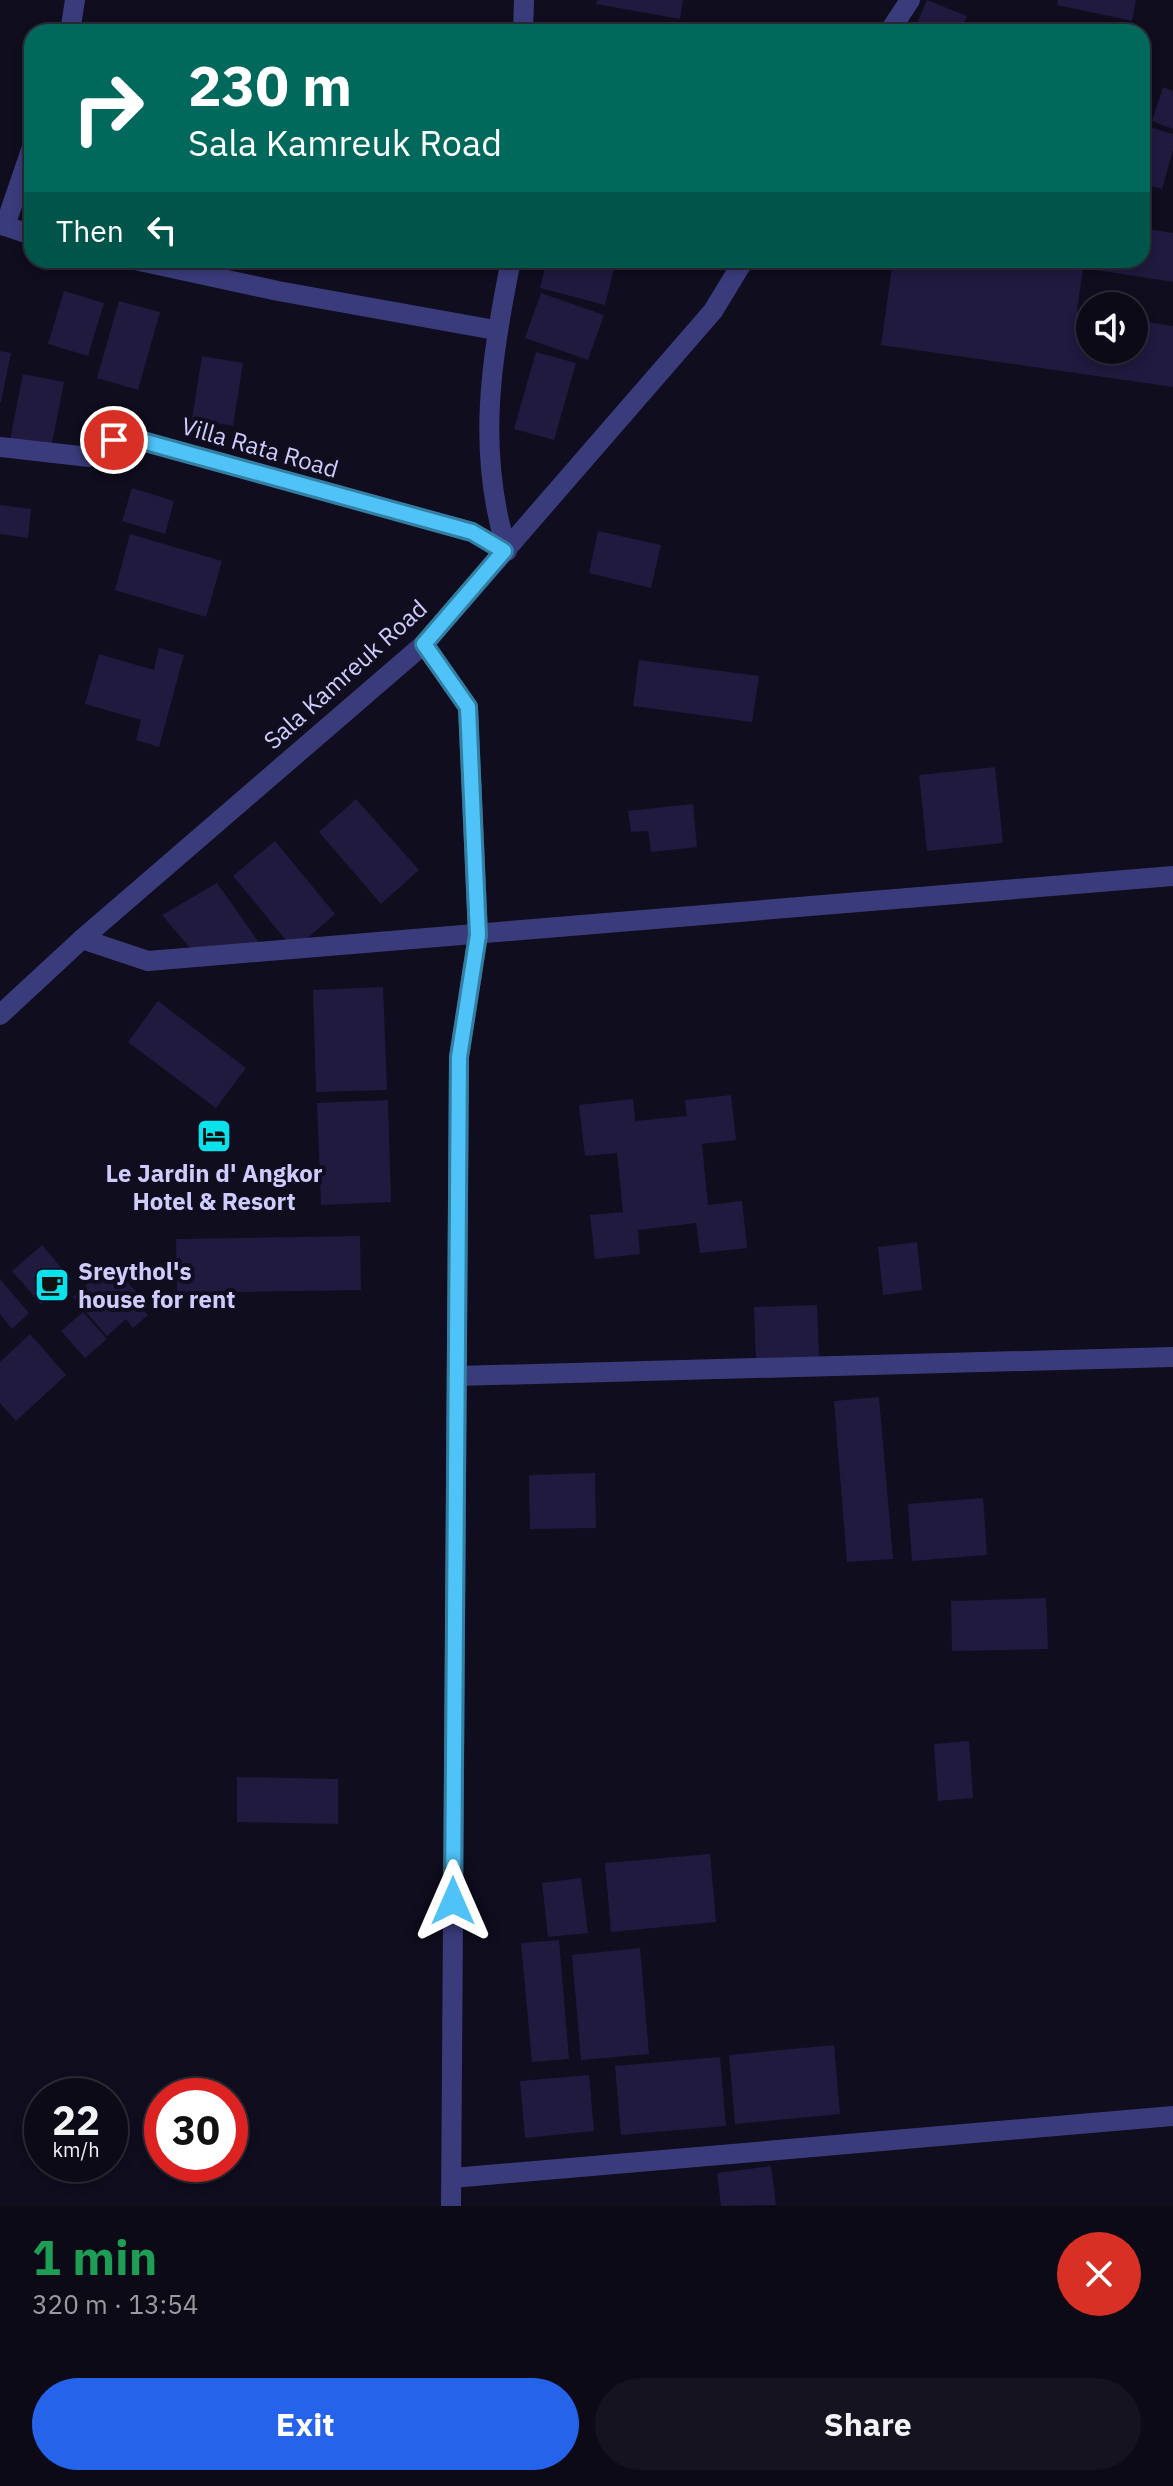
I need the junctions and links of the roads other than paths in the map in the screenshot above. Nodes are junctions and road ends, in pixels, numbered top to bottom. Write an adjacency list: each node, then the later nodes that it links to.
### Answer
1 (75, 0): 4 (street)
2 (524, 0): 5 (street)
3 (910, 0): 6 (street)
4 (71, 24)
5 (523, 24)
6 (894, 24)
7 (24, 169): 8 (street)
8 (3, 225): 9 (street)
9 (24, 232)
10 (172, 268): 13 (street)
11 (509, 268): 13 (street)
12 (739, 268): 15 (street, Sala Kamreuk Road)
13 (495, 330): 15 (street)
14 (0, 447): 15 (street, Villa Rata Road)
15 (506, 551): 16 (street, Sala Kamreuk Road)
16 (424, 644): 18 (street); 19 (street, Sala Kamreuk Road)
17 (1173, 876): 18 (street)
18 (478, 935): 19 (street); 22 (street)
19 (82, 939): 20 (street, Sala Kamreuk Road)
20 (0, 1015)
21 (1173, 1357): 22 (street)
22 (457, 1376): 24 (street)
23 (1173, 2116): 24 (street)
24 (452, 2178): 25 (street)
25 (451, 2206)

